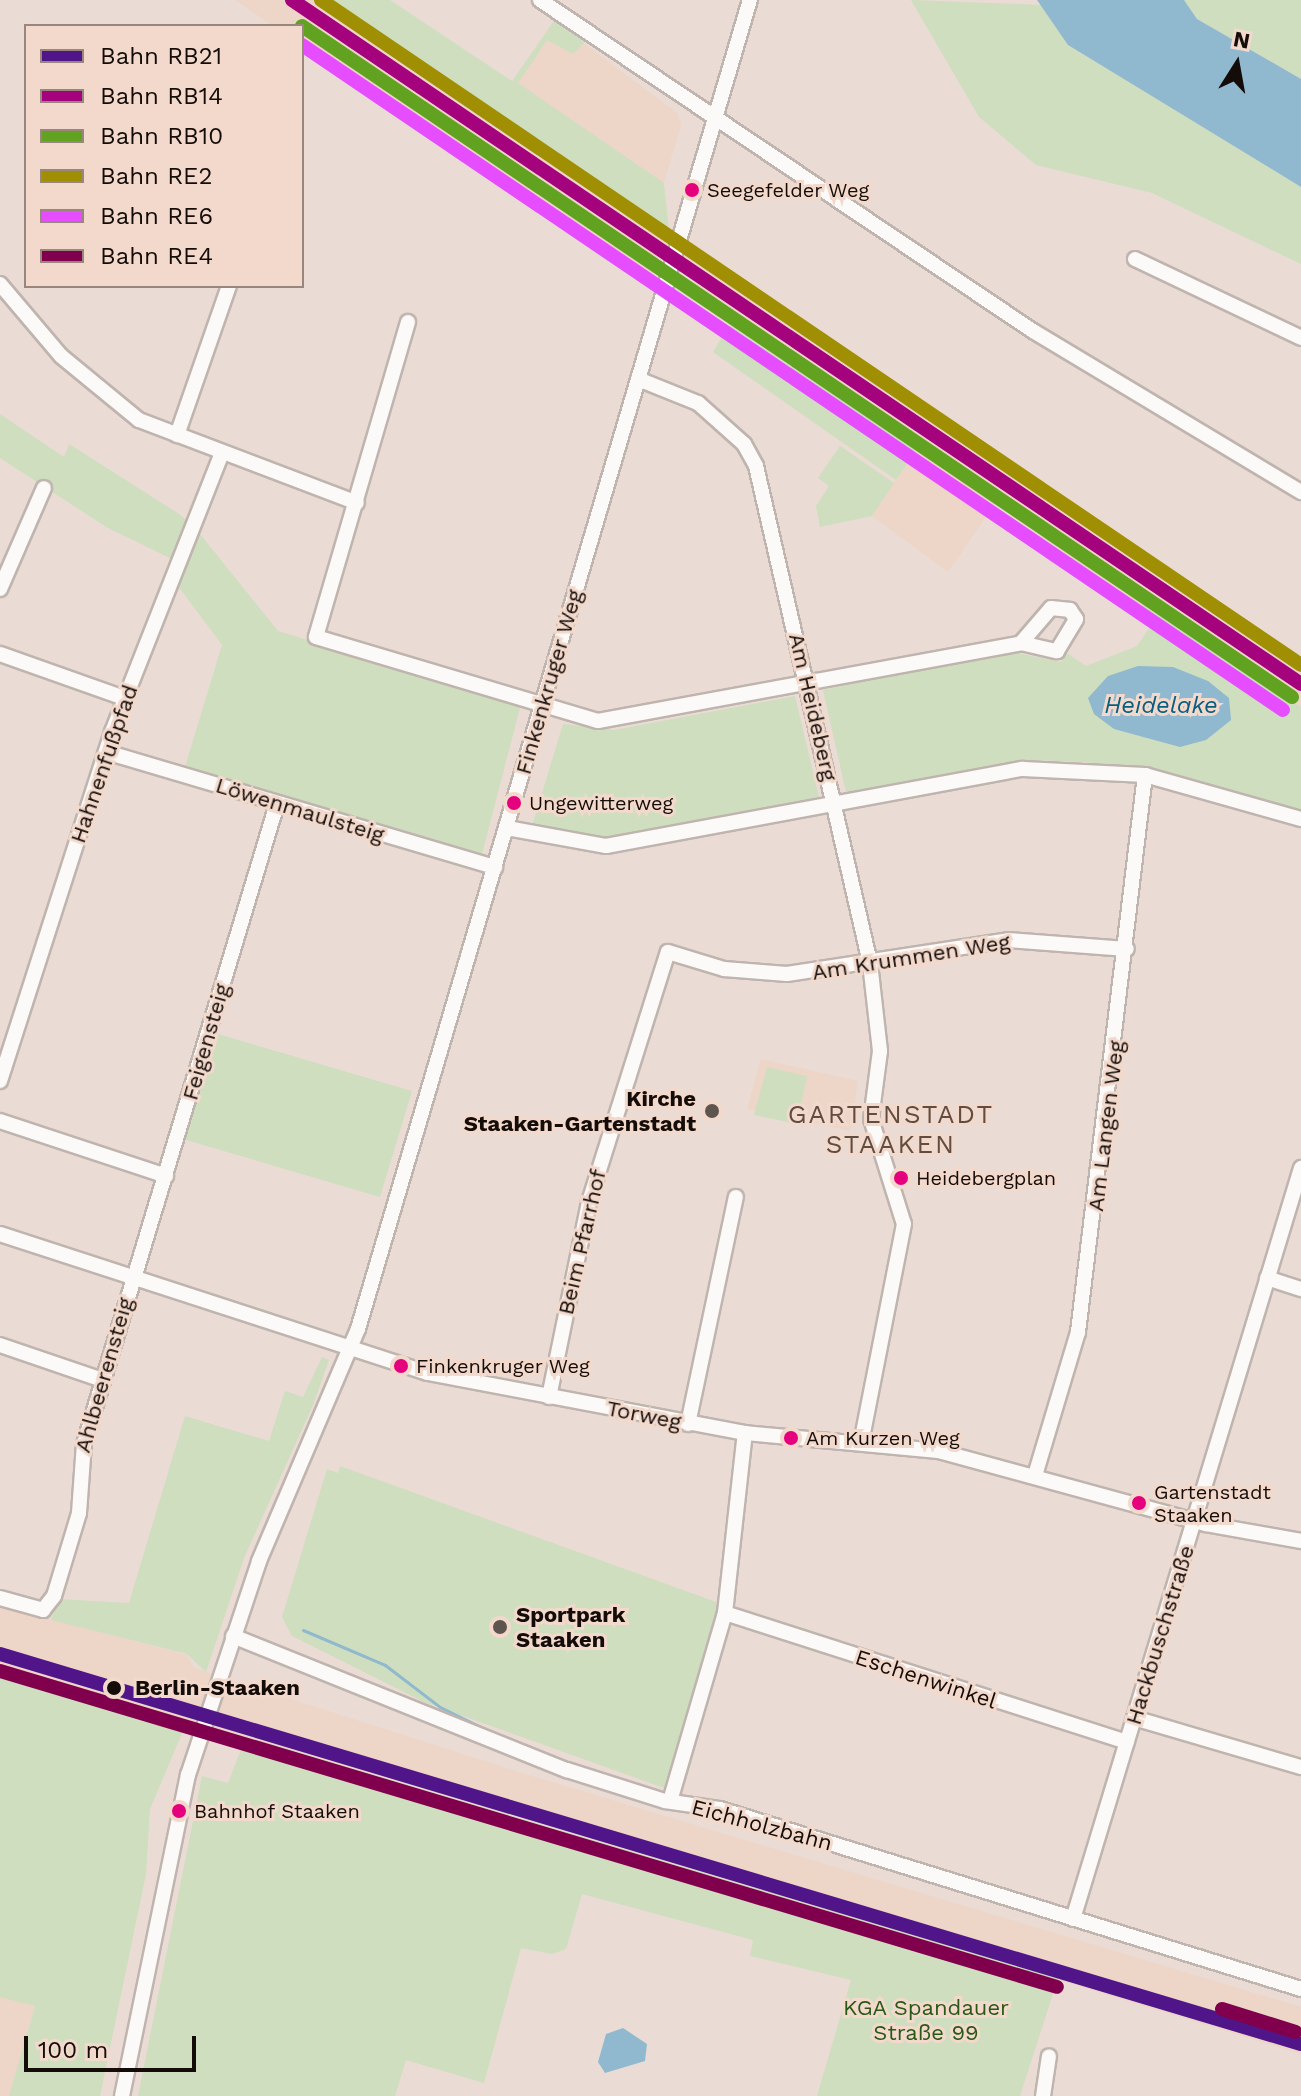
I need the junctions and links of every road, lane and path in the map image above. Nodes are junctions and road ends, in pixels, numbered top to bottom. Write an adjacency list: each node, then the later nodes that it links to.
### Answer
1 (540, 0): 3 (street)
2 (750, 0): 3 (street, Finkenkruger Weg)
3 (714, 117): 9 (street, Finkenkruger Weg); 13 (street)
4 (1135, 259): 8 (street)
5 (0, 284): 10 (street)
6 (228, 288): 10 (street)
7 (408, 322): 14 (street)
8 (1301, 338)
9 (638, 379): 18 (street, Am Heideberg); 20 (street, Finkenkruger Weg)
10 (177, 435): 11 (street)
11 (222, 453): 14 (street); 19 (street, Hahnenfußpfad)
12 (44, 488): 15 (street)
13 (1301, 492)
14 (357, 503): 20 (street)
15 (0, 589)
16 (1021, 643): 18 (street)
17 (0, 654): 19 (street)
18 (808, 684): 20 (street); 23 (street, Am Heideberg)
19 (124, 698): 21 (street, Hahnenfußpfad)
20 (542, 708): 26 (street, Finkenkruger Weg)
21 (106, 752): 24 (street, Löwenmaulsteig); 31 (street, Hahnenfußpfad)
22 (1145, 775): 23 (street); 25 (street); 28 (street, Am Langen Weg)
23 (834, 802): 26 (street); 30 (street, Am Heideberg)
24 (277, 804): 27 (street, Löwenmaulsteig); 34 (street, Feigensteig)
25 (1301, 819)
26 (507, 828): 27 (street, Finkenkruger Weg)
27 (495, 867): 41 (street, Finkenkruger Weg)
28 (1127, 949): 30 (street, Am Krummen Weg); 47 (street, Am Langen Weg)
29 (668, 952): 30 (street, Am Krummen Weg); 43 (street, Beim Pfarrhof)
30 (870, 963): 46 (street, Am Heideberg)
31 (0, 1081)
32 (0, 1121): 34 (street)
33 (1301, 1168): 37 (street, Hackbuschstraße)
34 (166, 1176): 38 (street, Feigensteig)
35 (736, 1197): 44 (street)
36 (0, 1234): 38 (street, Torweg)
37 (1267, 1278): 39 (street); 48 (street, Hackbuschstraße)
38 (134, 1279): 41 (street, Torweg); 42 (street, Ahlbeerensteig)
39 (1301, 1289)
40 (0, 1345): 42 (street)
41 (351, 1350): 43 (street, Torweg); 52 (street, Finkenkruger Weg)
42 (102, 1380): 50 (street, Ahlbeerensteig)
43 (549, 1397): 44 (street, Torweg)
44 (688, 1424): 45 (street, Torweg)
45 (745, 1433): 46 (street, Torweg); 51 (street)
46 (861, 1443): 47 (street, Torweg)
47 (1036, 1472): 48 (street, Torweg)
48 (1196, 1521): 49 (street, Torweg); 53 (street, Hackbuschstraße)
49 (1301, 1541)
50 (0, 1598)
51 (725, 1613): 54 (street, Eschenwinkel); 56 (street)
52 (233, 1636): 56 (street, Eichholzbahn); 60 (street, Finkenkruger Weg)
53 (1134, 1718): 54 (street, Hackbuschstraße); 55 (street)
54 (1127, 1742): 57 (street, Hackbuschstraße)
55 (1301, 1767)
56 (670, 1801): 57 (street, Eichholzbahn)
57 (1073, 1919): 58 (street, Eichholzbahn)
58 (1301, 1989)
59 (1049, 2056): 61 (street)
60 (122, 2096)
61 (1043, 2096)

